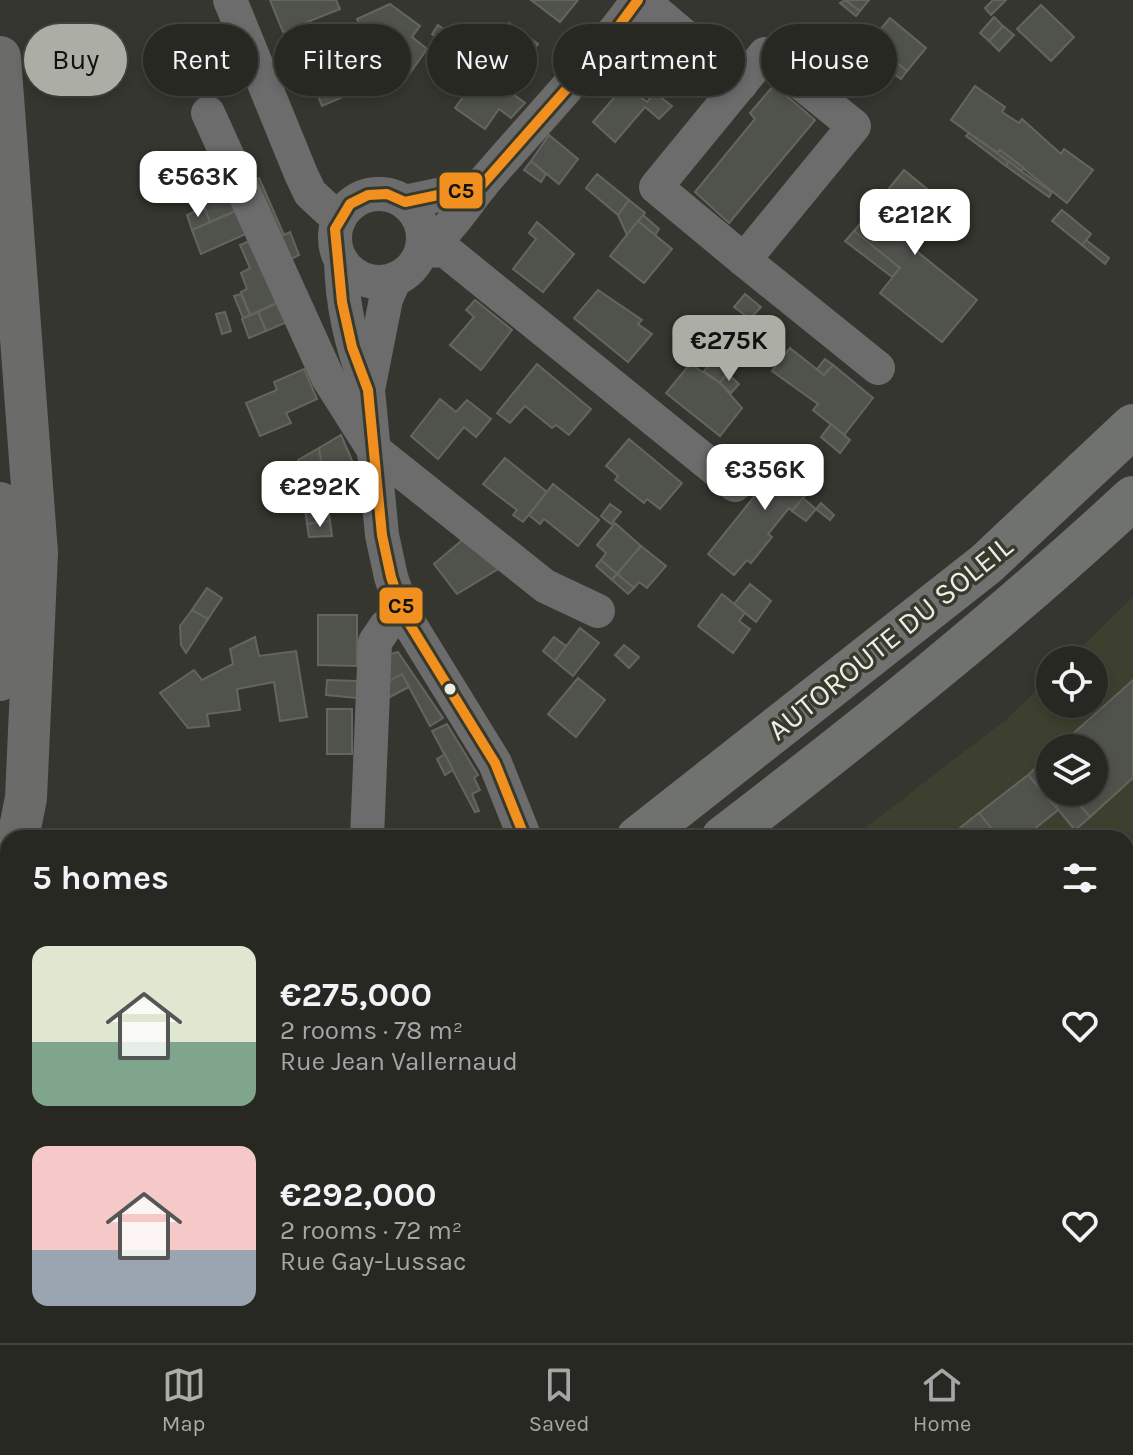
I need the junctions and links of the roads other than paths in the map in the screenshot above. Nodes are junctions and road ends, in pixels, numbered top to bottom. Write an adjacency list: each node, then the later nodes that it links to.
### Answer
1 (230, 0): 10 (street)
2 (640, 0): 3 (street); 8 (street)
3 (669, 24)
4 (0, 57): 25 (main road)
5 (745, 79): 13 (street)
6 (731, 96): 13 (street)
7 (208, 113): 18 (street)
8 (481, 186): 9 (street); 11 (street)
9 (405, 202): 10 (street); 11 (street)
10 (339, 220): 12 (street)
11 (422, 250): 14 (street); 19 (street)
12 (341, 260): 14 (street); 16 (street)
13 (744, 260): 15 (street)
14 (395, 279): 16 (street)
15 (878, 368)
16 (368, 390): 18 (street)
17 (1133, 426): 28 (highway, AUTOROUTE DU SOLEIL)
18 (373, 449): 22 (street); 23 (street)
19 (735, 485)
20 (1133, 498): 29 (highway, AUTOROUTE DU SOLEIL)
21 (0, 503): 24 (main road)
22 (598, 611)
23 (404, 615): 26 (street); 27 (street)
24 (0, 680)
25 (20, 830)
26 (367, 830)
27 (522, 830)
28 (648, 830)
29 (733, 830)

